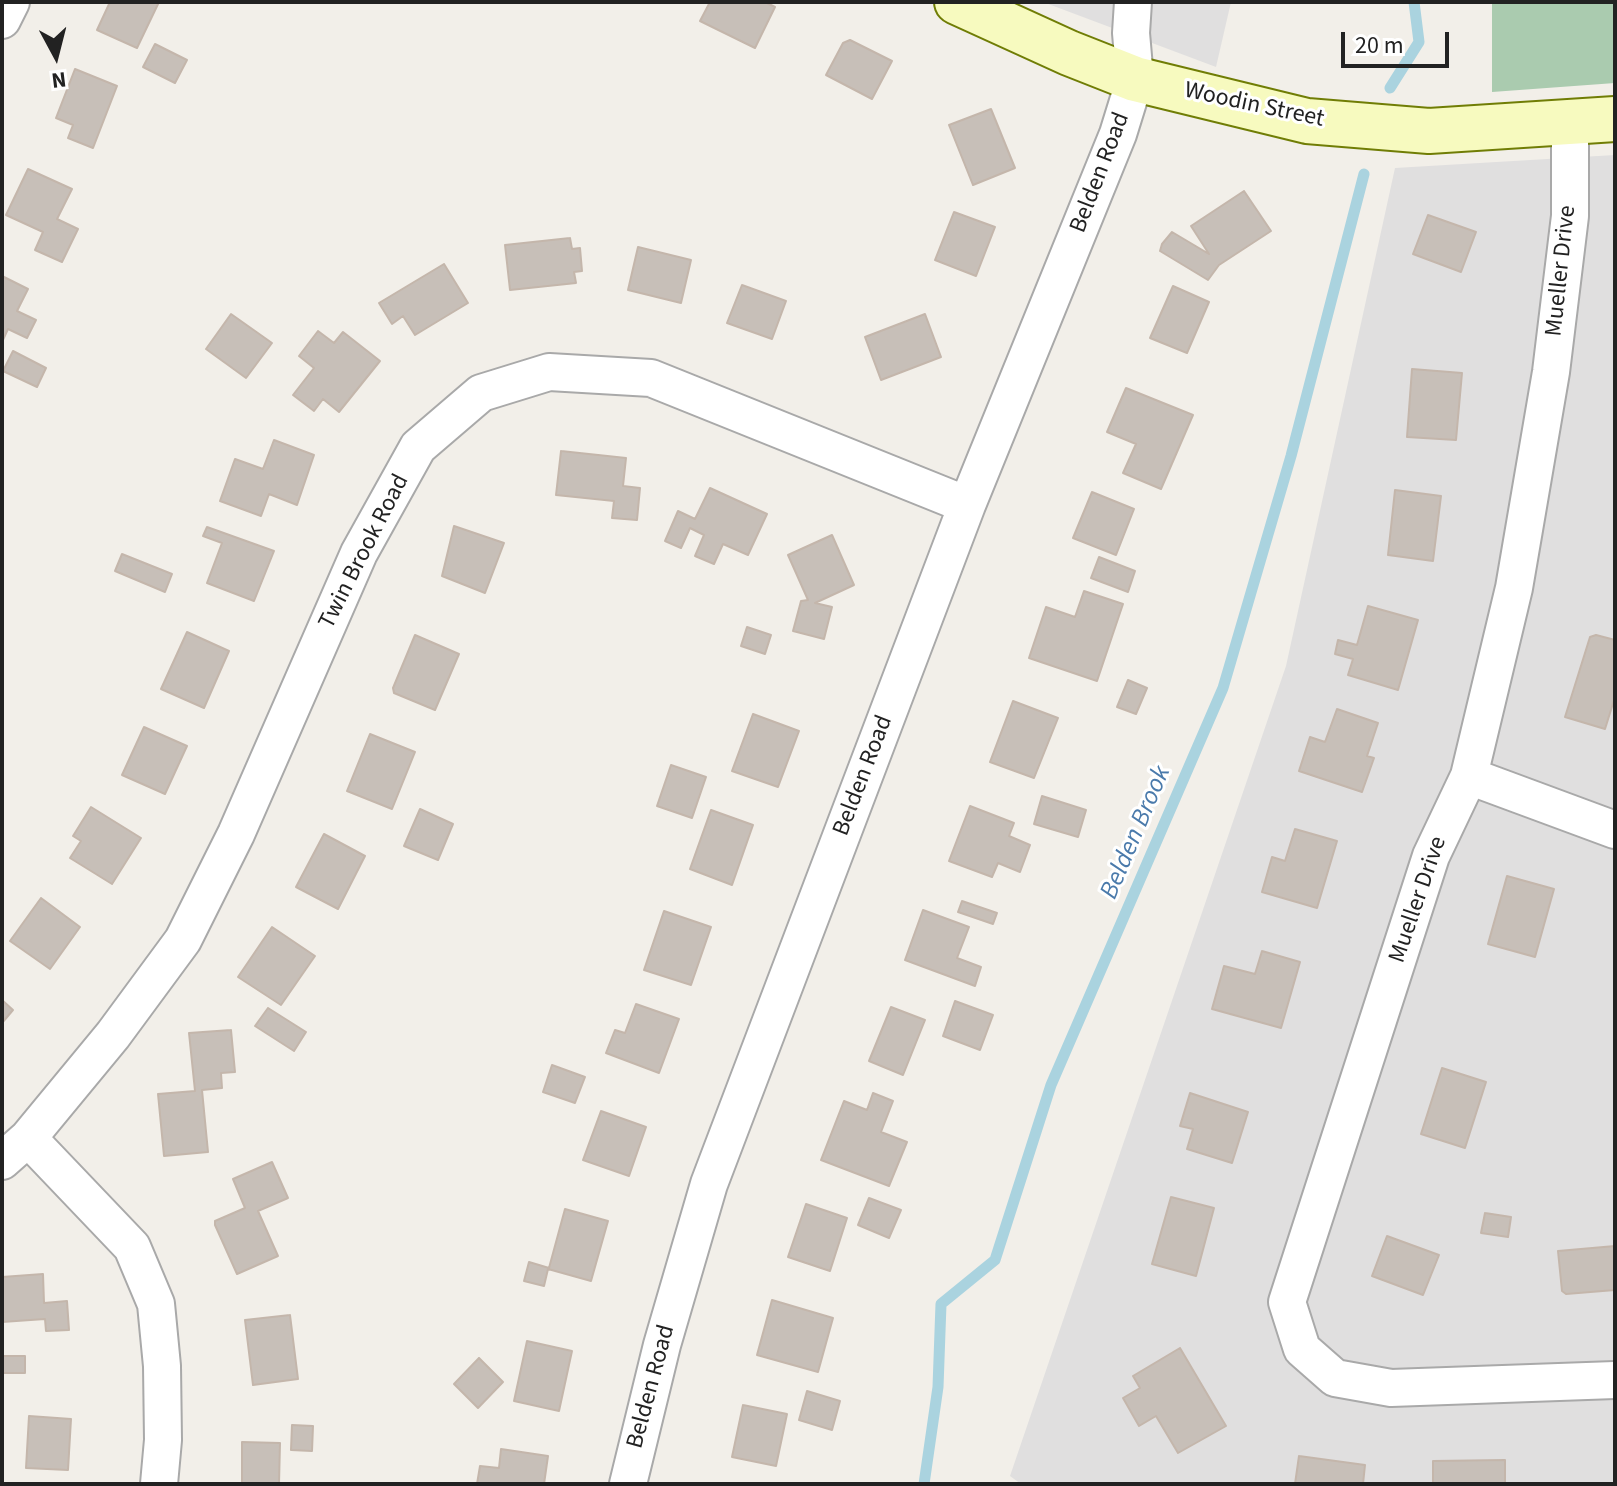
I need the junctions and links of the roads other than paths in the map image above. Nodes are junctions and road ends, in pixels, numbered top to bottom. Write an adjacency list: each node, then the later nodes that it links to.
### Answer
1 (11, 2): 4 (street)
2 (957, 2): 5 (main road, Woodin Street)
3 (1133, 2): 5 (street)
4 (2, 20)
5 (1135, 79): 7 (main road, Woodin Street); 8 (street, Belden Road)
6 (1615, 119): 7 (main road, Woodin Street)
7 (1570, 122): 9 (street, Mueller Drive)
8 (967, 505): 11 (street, Twin Brook Road); 14 (street, Belden Road)
9 (1469, 776): 10 (street); 12 (street, Mueller Drive)
10 (1615, 830)
11 (15, 1150): 13 (street)
12 (1615, 1380)
13 (159, 1484)
14 (628, 1484)

